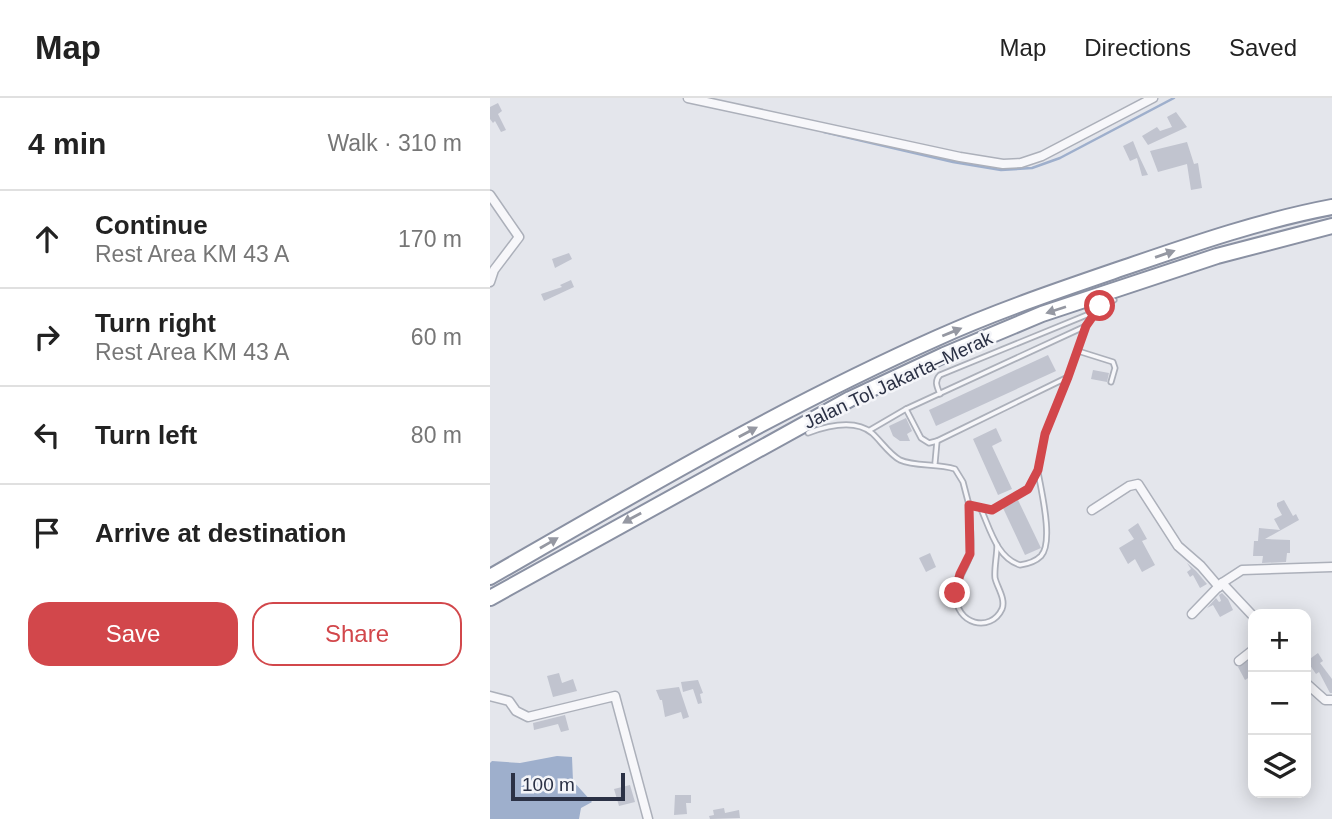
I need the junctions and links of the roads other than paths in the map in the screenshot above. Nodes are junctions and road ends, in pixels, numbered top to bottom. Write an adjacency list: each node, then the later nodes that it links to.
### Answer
1 (688, 98): 2 (street)
2 (1153, 98)
3 (490, 195): 7 (street)
4 (1332, 207): 27 (highway, Jalan Tol Jakarta–Merak, one-way to 4)
5 (1332, 226): 6 (highway, Jalan Tol Jakarta–Merak)
6 (1268, 241): 8 (highway); 21 (highway, Jalan Tol Jakarta–Merak, one-way to 21)
7 (490, 282)
8 (1114, 300): 9 (lane)
9 (1096, 311): 10 (lane); 14 (lane)
10 (1086, 326): 11 (lane); 14 (lane)
11 (1077, 351): 12 (lane); 13 (lane)
12 (1068, 377): 18 (lane); 20 (lane)
13 (1111, 382)
14 (940, 394): 15 (lane)
15 (906, 410): 16 (lane); 18 (lane)
16 (870, 431): 17 (lane); 19 (lane)
17 (808, 433): 21 (highway)
18 (937, 441): 19 (lane)
19 (935, 464): 22 (lane)
20 (1038, 470): 23 (lane); 25 (lane)
21 (656, 505): 29 (highway, Jalan Tol Jakarta–Merak, one-way to 29)
22 (969, 505): 23 (lane); 25 (lane)
23 (981, 509): 25 (lane)
24 (1092, 510): 28 (street)
25 (998, 545)
26 (1332, 567): 28 (street)
27 (490, 577)
28 (1221, 585): 30 (street); 31 (street)
29 (490, 598)
30 (1248, 611)
31 (1192, 614)
32 (1248, 654): 33 (street)
33 (1239, 662)
34 (1311, 687): 36 (street)
35 (490, 696): 37 (street)
36 (1332, 700)
37 (648, 819)

